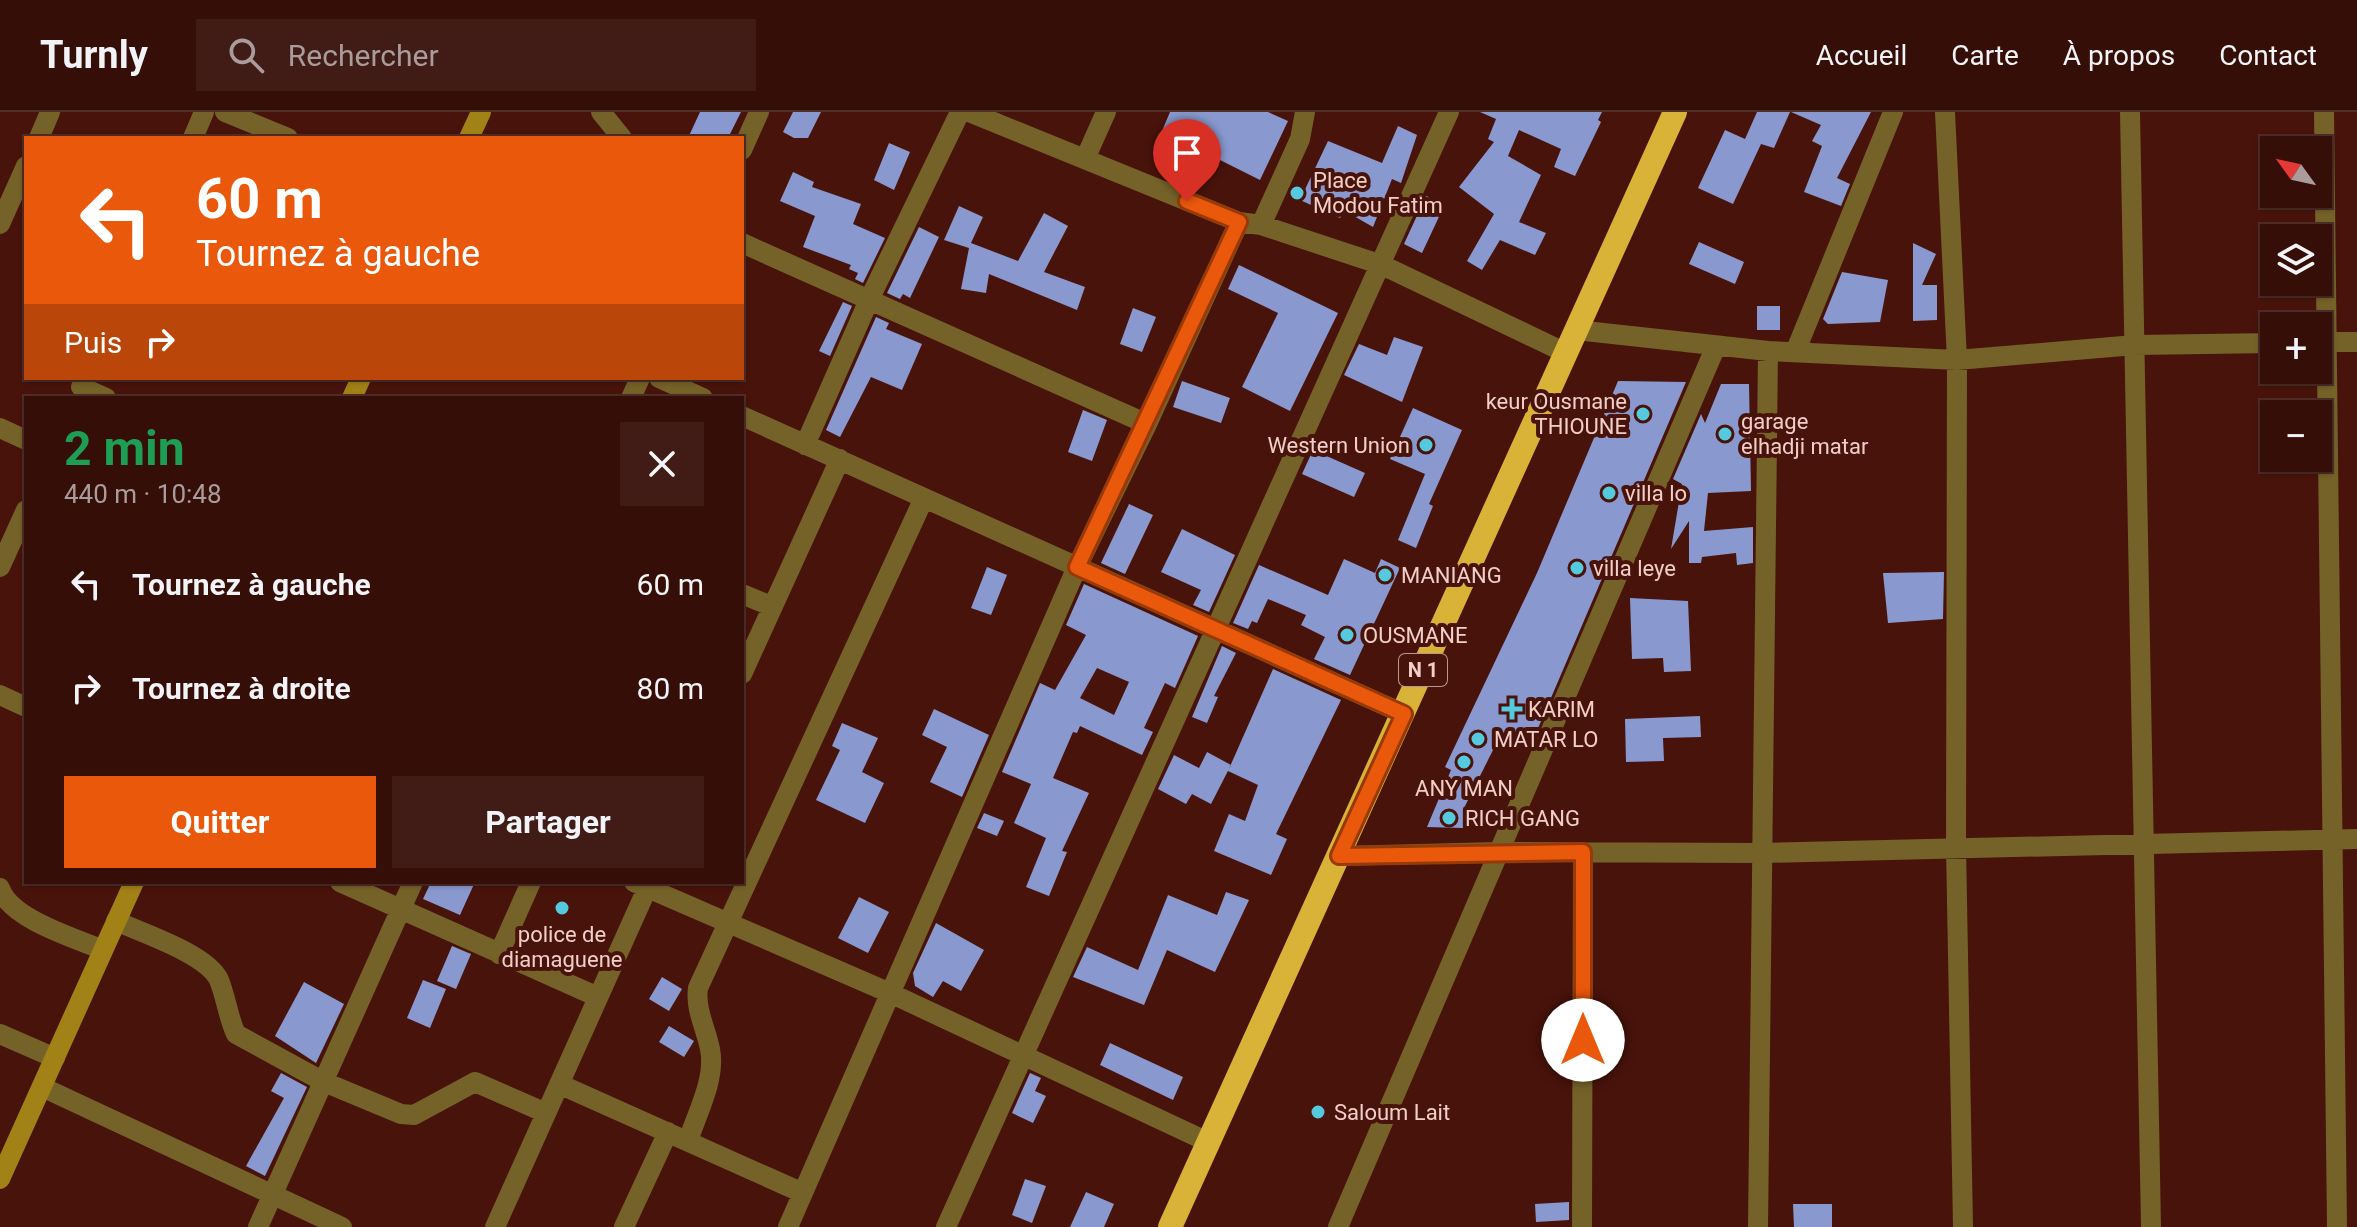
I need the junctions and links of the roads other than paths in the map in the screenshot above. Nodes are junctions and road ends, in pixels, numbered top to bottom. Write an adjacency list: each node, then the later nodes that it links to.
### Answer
1 (50, 112): 17 (street)
2 (204, 112): 18 (street)
3 (225, 112): 19 (street)
4 (481, 112): 20 (main road)
5 (601, 112): 21 (street)
6 (759, 112): 22 (street)
7 (960, 112): 30 (street)
8 (969, 112): 23 (street)
9 (1106, 112): 23 (street)
10 (1305, 112): 27 (street)
11 (1449, 112): 29 (street)
12 (1675, 112): 32 (highway, N 1)
13 (1893, 112): 38 (street)
14 (1945, 112): 41 (street)
15 (2130, 112): 36 (street)
16 (2324, 112): 31 (street)
17 (40, 136)
18 (194, 136)
19 (283, 136)
20 (470, 136)
21 (620, 136)
22 (744, 146)
23 (1085, 159): 25 (street)
24 (24, 170): 26 (street)
25 (1239, 222): 27 (street); 48 (street)
26 (0, 224)
27 (1261, 225): 29 (street)
28 (744, 244): 30 (street)
29 (1382, 265): 40 (street); 59 (street)
30 (869, 300): 48 (street); 51 (street)
31 (2323, 312)
32 (1576, 330): 37 (street); 40 (highway, N 1)
33 (2332, 342): 34 (street)
34 (2357, 342)
35 (2260, 343): 36 (street)
36 (2135, 345): 41 (street); 66 (street)
37 (1716, 346): 39 (street); 68 (street)
38 (1796, 350): 39 (street); 41 (street)
39 (1768, 351): 70 (street)
40 (1566, 353): 63 (highway, N 1)
41 (1957, 360): 67 (street)
42 (663, 380): 46 (street)
43 (2324, 384): 64 (street)
44 (81, 388): 45 (street)
45 (101, 396)
46 (699, 396)
47 (744, 417): 51 (street)
48 (1147, 424): 56 (street)
49 (0, 428): 50 (street)
50 (24, 439)
51 (805, 445): 52 (street)
52 (840, 459): 53 (street); 58 (street)
53 (924, 498): 56 (street); 80 (street)
54 (24, 514): 55 (street)
55 (0, 567)
56 (1077, 567): 59 (street); 83 (street)
57 (744, 595): 58 (street)
58 (771, 606): 60 (street)
59 (1215, 629): 63 (street); 86 (street)
60 (744, 669)
61 (0, 695): 62 (street)
62 (24, 706)
63 (1404, 714): 71 (highway, N 1)
64 (2333, 839): 65 (street); 66 (street); 110 (street)
65 (2357, 839)
66 (2144, 843): 67 (street); 109 (street)
67 (1956, 846): 70 (street); 108 (street)
68 (1498, 852): 69 (street); 71 (street); 105 (street)
69 (1583, 852): 70 (street); 106 (street)
70 (1762, 853): 107 (street)
71 (1339, 856): 94 (highway, N 1)
72 (133, 884): 79 (main road)
73 (345, 884): 78 (street)
74 (412, 884): 78 (street)
75 (530, 884): 82 (street)
76 (644, 884): 80 (street); 84 (street)
77 (0, 888): 81 (street)
78 (401, 909): 82 (street); 88 (street)
79 (116, 921): 81 (main road); 88 (street)
80 (727, 923): 83 (street); 93 (street)
81 (103, 950): 87 (main road)
82 (499, 954): 84 (street)
83 (890, 993): 86 (street); 96 (street)
84 (598, 997): 89 (street)
85 (0, 1034): 87 (street)
86 (1025, 1055): 94 (street); 103 (street)
87 (55, 1058): 90 (main road)
88 (324, 1082): 91 (street); 97 (street)
89 (559, 1084): 91 (street); 92 (street)
90 (42, 1087): 95 (main road); 97 (street)
91 (546, 1113): 100 (street)
92 (668, 1132): 93 (street); 101 (street)
93 (688, 1141): 96 (street)
94 (1208, 1142): 104 (highway, N 1)
95 (0, 1179)
96 (803, 1193): 102 (street)
97 (273, 1195): 98 (street); 99 (street)
98 (258, 1227)
99 (342, 1227)
100 (495, 1227)
101 (624, 1227)
102 (788, 1227)
103 (946, 1227)
104 (1170, 1227)
105 (1338, 1227)
106 (1582, 1227)
107 (1758, 1227)
108 (1963, 1227)
109 (2151, 1227)
110 (2337, 1227)

